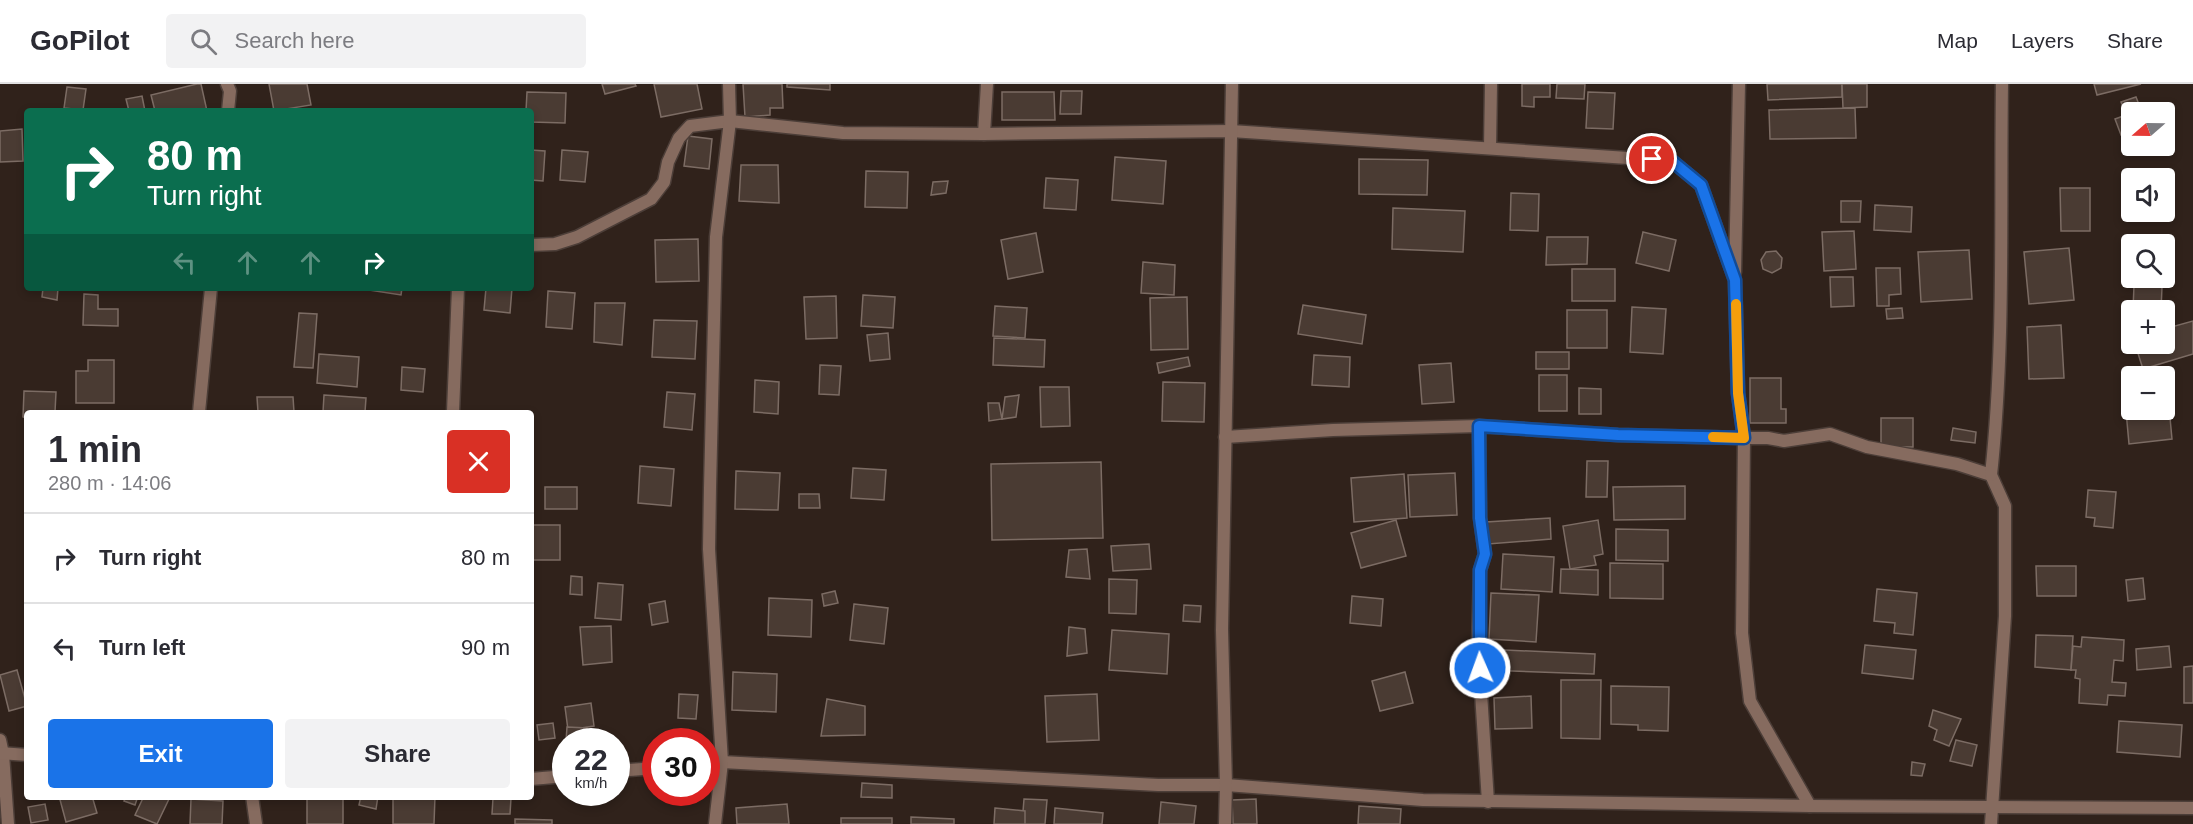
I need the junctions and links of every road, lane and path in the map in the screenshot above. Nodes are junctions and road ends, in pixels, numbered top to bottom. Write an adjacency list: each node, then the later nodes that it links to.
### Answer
1 (227, 84): 8 (street)
2 (729, 84): 9 (street)
3 (987, 84): 11 (street)
4 (1232, 84): 10 (street)
5 (1491, 84): 12 (street)
6 (1739, 84): 14 (street)
7 (2002, 84): 22 (street)
8 (228, 108)
9 (730, 121): 11 (street); 13 (street); 26 (street)
10 (1231, 131): 11 (street); 12 (street); 20 (street)
11 (984, 134)
12 (1490, 148): 14 (street)
13 (534, 245)
14 (1735, 280): 21 (street)
15 (211, 291): 17 (street)
16 (458, 291): 18 (street)
17 (199, 410)
18 (453, 410)
19 (1479, 426): 20 (street); 21 (street); 31 (street)
20 (1225, 437): 29 (street)
21 (1744, 438): 22 (street); 32 (street)
22 (1991, 475): 33 (street)
23 (0, 740): 24 (street)
24 (2, 753): 25 (street); 35 (street)
25 (24, 755)
26 (722, 762): 29 (street); 37 (street)
27 (552, 777): 28 (street)
28 (534, 778)
29 (1226, 785): 31 (street); 38 (street)
30 (253, 800): 36 (street)
31 (1488, 802): 32 (street)
32 (1810, 806): 33 (street)
33 (1992, 807): 34 (street); 39 (street)
34 (2193, 808)
35 (8, 824)
36 (256, 824)
37 (715, 824)
38 (1225, 824)
39 (1991, 824)

